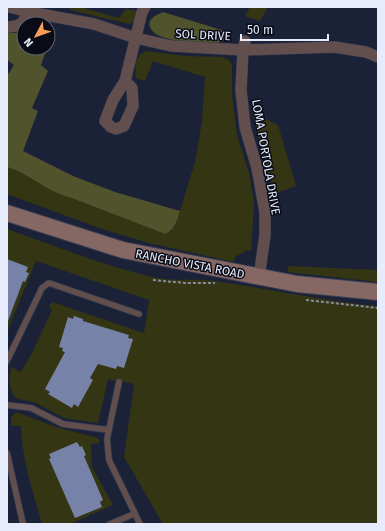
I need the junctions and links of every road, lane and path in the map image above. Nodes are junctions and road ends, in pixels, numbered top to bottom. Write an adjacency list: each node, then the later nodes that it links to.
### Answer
1 (9, 7): 3 (street, SOL DRIVE)
2 (145, 7): 5 (street)
3 (29, 12): 4 (street); 5 (street, SOL DRIVE)
4 (7, 27)
5 (136, 38): 6 (street, SOL DRIVE); 8 (street)
6 (244, 45): 7 (street, SOL DRIVE); 10 (street, LOMA PORTOLA DRIVE)
7 (378, 56)
8 (125, 81)
9 (7, 213): 10 (main road, RANCHO VISTA ROAD)
10 (259, 278): 11 (main road, RANCHO VISTA ROAD)
11 (378, 292)
12 (139, 314): 13 (lane)
13 (7, 361)
14 (119, 382): 16 (lane)
15 (7, 405): 16 (lane)
16 (109, 430): 18 (lane)
17 (7, 454): 19 (lane)
18 (134, 514): 20 (lane); 21 (lane)
19 (24, 524)
20 (110, 524)
21 (140, 524)

